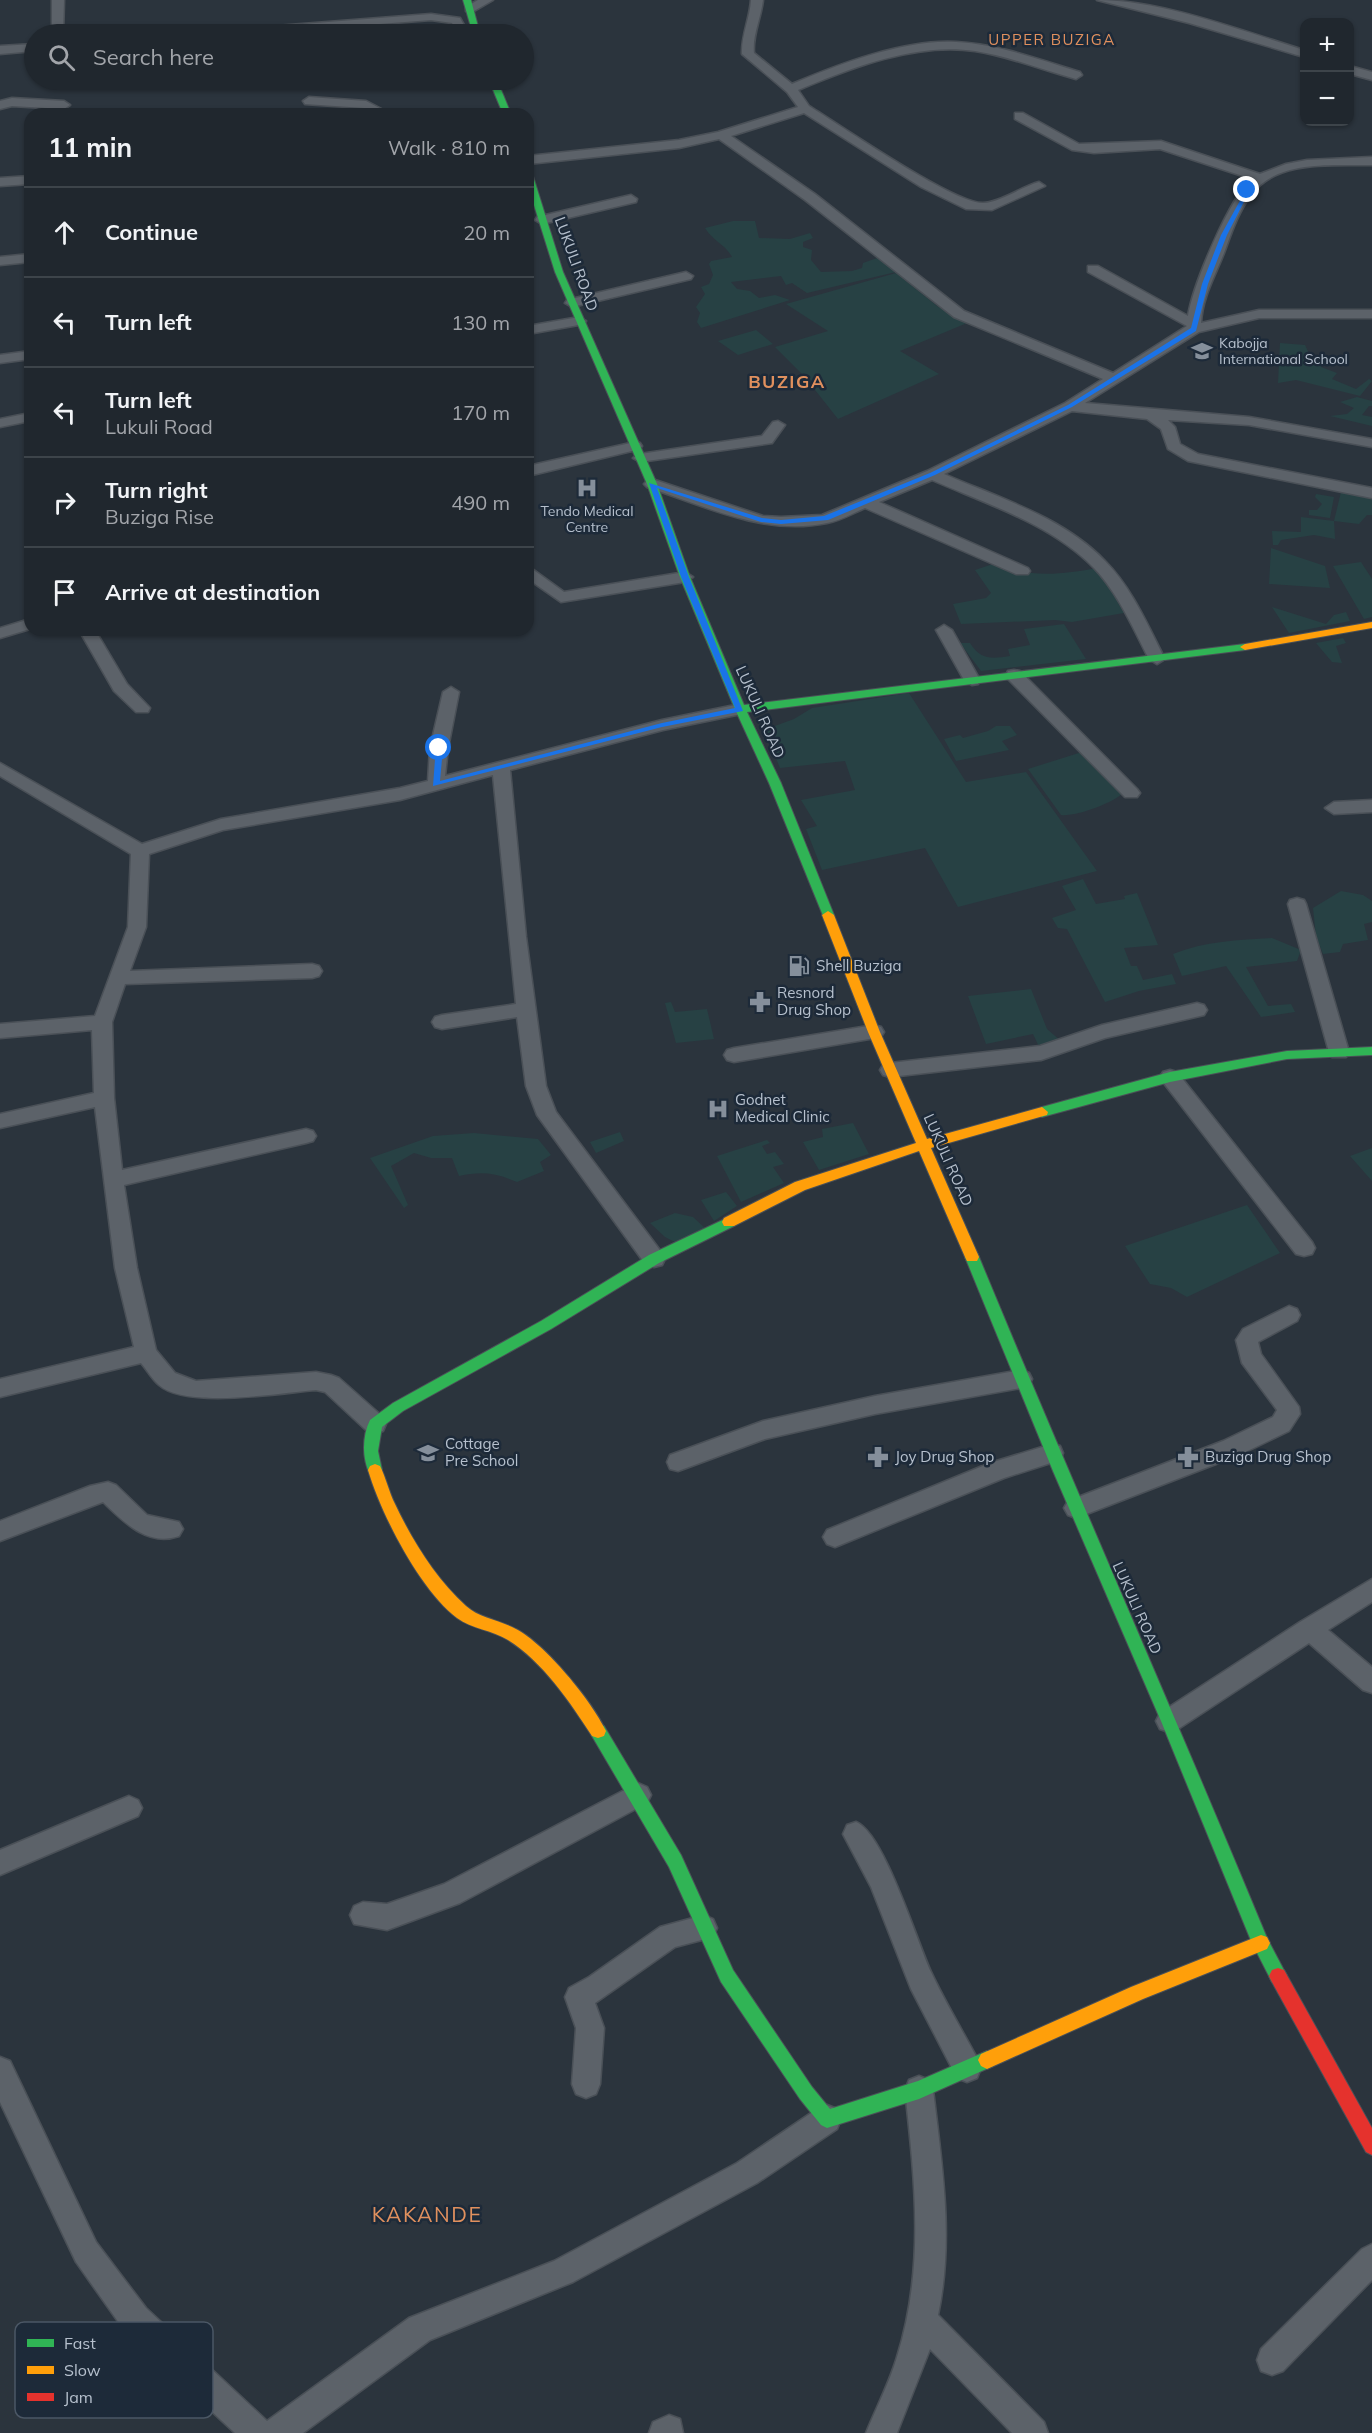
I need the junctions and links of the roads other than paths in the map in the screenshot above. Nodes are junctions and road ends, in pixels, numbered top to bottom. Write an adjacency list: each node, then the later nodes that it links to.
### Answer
1 (58, 0): 6 (street)
2 (487, 0): 5 (street)
3 (758, 0): 18 (street)
4 (1102, 0): 12 (street)
5 (469, 5): 9 (street)
6 (58, 24)
7 (341, 24): 8 (street)
8 (458, 24)
9 (474, 24)
10 (24, 49): 11 (street)
11 (0, 50)
12 (1300, 52)
13 (1354, 63): 14 (street)
14 (1372, 67)
15 (1354, 70): 17 (street)
16 (1076, 75): 18 (street)
17 (1372, 76)
18 (791, 89): 25 (street)
19 (497, 90): 24 (street)
20 (309, 101): 23 (street)
21 (0, 105): 22 (street)
22 (64, 105)
23 (372, 108)
24 (505, 108)
25 (805, 109): 27 (street); 33 (street)
26 (1019, 116): 30 (street)
27 (721, 135): 28 (street); 48 (street)
28 (534, 159)
29 (1372, 160): 30 (street)
30 (1261, 178): 44 (street)
31 (24, 180): 32 (street)
32 (0, 182)
33 (1039, 186)
34 (534, 193): 36 (street, LUKULI ROAD)
35 (631, 199): 36 (street)
36 (542, 220): 41 (street, LUKULI ROAD)
37 (24, 259): 38 (street)
38 (0, 261)
39 (1093, 269): 44 (street)
40 (686, 276): 41 (street)
41 (572, 303): 43 (street, LUKULI ROAD)
42 (1372, 314): 44 (street)
43 (579, 321): 45 (street); 55 (street, LUKULI ROAD)
44 (1193, 327): 48 (street)
45 (534, 329)
46 (24, 356): 47 (street)
47 (0, 359)
48 (1115, 379): 49 (street)
49 (1070, 406): 50 (street); 57 (street)
50 (1151, 416): 54 (street); 59 (street)
51 (24, 418): 52 (street)
52 (0, 423)
53 (778, 425): 55 (street)
54 (1372, 443)
55 (637, 452): 56 (street); 58 (street, LUKULI ROAD)
56 (534, 470)
57 (932, 474): 60 (street); 69 (street)
58 (652, 484): 60 (street); 63 (street, LUKULI ROAD)
59 (1372, 494)
60 (868, 503): 61 (street)
61 (1022, 571)
62 (534, 576): 63 (street)
63 (685, 577): 74 (street, LUKULI ROAD)
64 (24, 626): 67 (street)
65 (1371, 627): 69 (street)
66 (944, 630): 71 (street)
67 (0, 633)
68 (90, 636): 73 (street)
69 (1157, 659): 70 (street)
70 (1014, 675): 71 (street); 78 (street)
71 (972, 680): 74 (street)
72 (451, 692): 77 (street)
73 (142, 708)
74 (740, 709): 75 (street); 90 (street, LUKULI ROAD)
75 (501, 766): 77 (street); 85 (street)
76 (2, 773): 81 (street)
77 (436, 784): 81 (street)
78 (1131, 793)
79 (1372, 806): 80 (street)
80 (1334, 808)
81 (140, 851): 84 (street)
82 (1296, 904): 91 (street)
83 (312, 971): 84 (street)
84 (119, 978): 87 (street)
85 (527, 1008): 88 (street); 102 (street)
86 (1197, 1010): 94 (street)
87 (102, 1022): 89 (street); 96 (street)
88 (442, 1022)
89 (0, 1031)
90 (874, 1032): 93 (street); 94 (street, LUKULI ROAD)
91 (1339, 1052): 92 (street); 95 (street)
92 (1369, 1054)
93 (734, 1055)
94 (890, 1070): 99 (street, LUKULI ROAD)
95 (1170, 1077): 99 (street); 101 (street)
96 (104, 1098): 97 (street); 100 (street)
97 (0, 1121)
98 (306, 1136): 100 (street)
99 (924, 1145): 102 (street); 105 (street, LUKULI ROAD)
100 (113, 1180): 104 (street)
101 (1304, 1248)
102 (654, 1259): 107 (street)
103 (1289, 1315): 110 (street)
104 (146, 1353): 106 (street); 107 (street)
105 (1021, 1379): 108 (street, LUKULI ROAD); 109 (street)
106 (0, 1388)
107 (375, 1424): 118 (street)
108 (1052, 1453): 110 (street, LUKULI ROAD); 113 (street)
109 (678, 1462)
110 (1076, 1508): 117 (street, LUKULI ROAD)
111 (171, 1529): 112 (street)
112 (0, 1531)
113 (835, 1537)
114 (1372, 1588): 115 (street)
115 (1309, 1629): 116 (street); 117 (street)
116 (1372, 1682)
117 (1169, 1721): 124 (street, LUKULI ROAD)
118 (638, 1795): 122 (street); 123 (street)
119 (129, 1808): 121 (street)
120 (856, 1834): 125 (street)
121 (0, 1863)
122 (363, 1915)
123 (704, 1928): 126 (street); 129 (street)
124 (1261, 1943): 125 (street); 130 (street, LUKULI ROAD)
125 (968, 2068): 128 (street)
126 (586, 2084)
127 (3, 2086): 133 (street)
128 (919, 2090): 129 (street); 132 (street)
129 (827, 2119): 137 (street)
130 (1372, 2146)
131 (1372, 2259): 134 (street)
132 (922, 2320): 138 (street); 139 (street)
133 (138, 2322)
134 (1272, 2360)
135 (213, 2392): 136 (street)
136 (257, 2433)
137 (277, 2433)
138 (881, 2433)
139 (1034, 2433)

